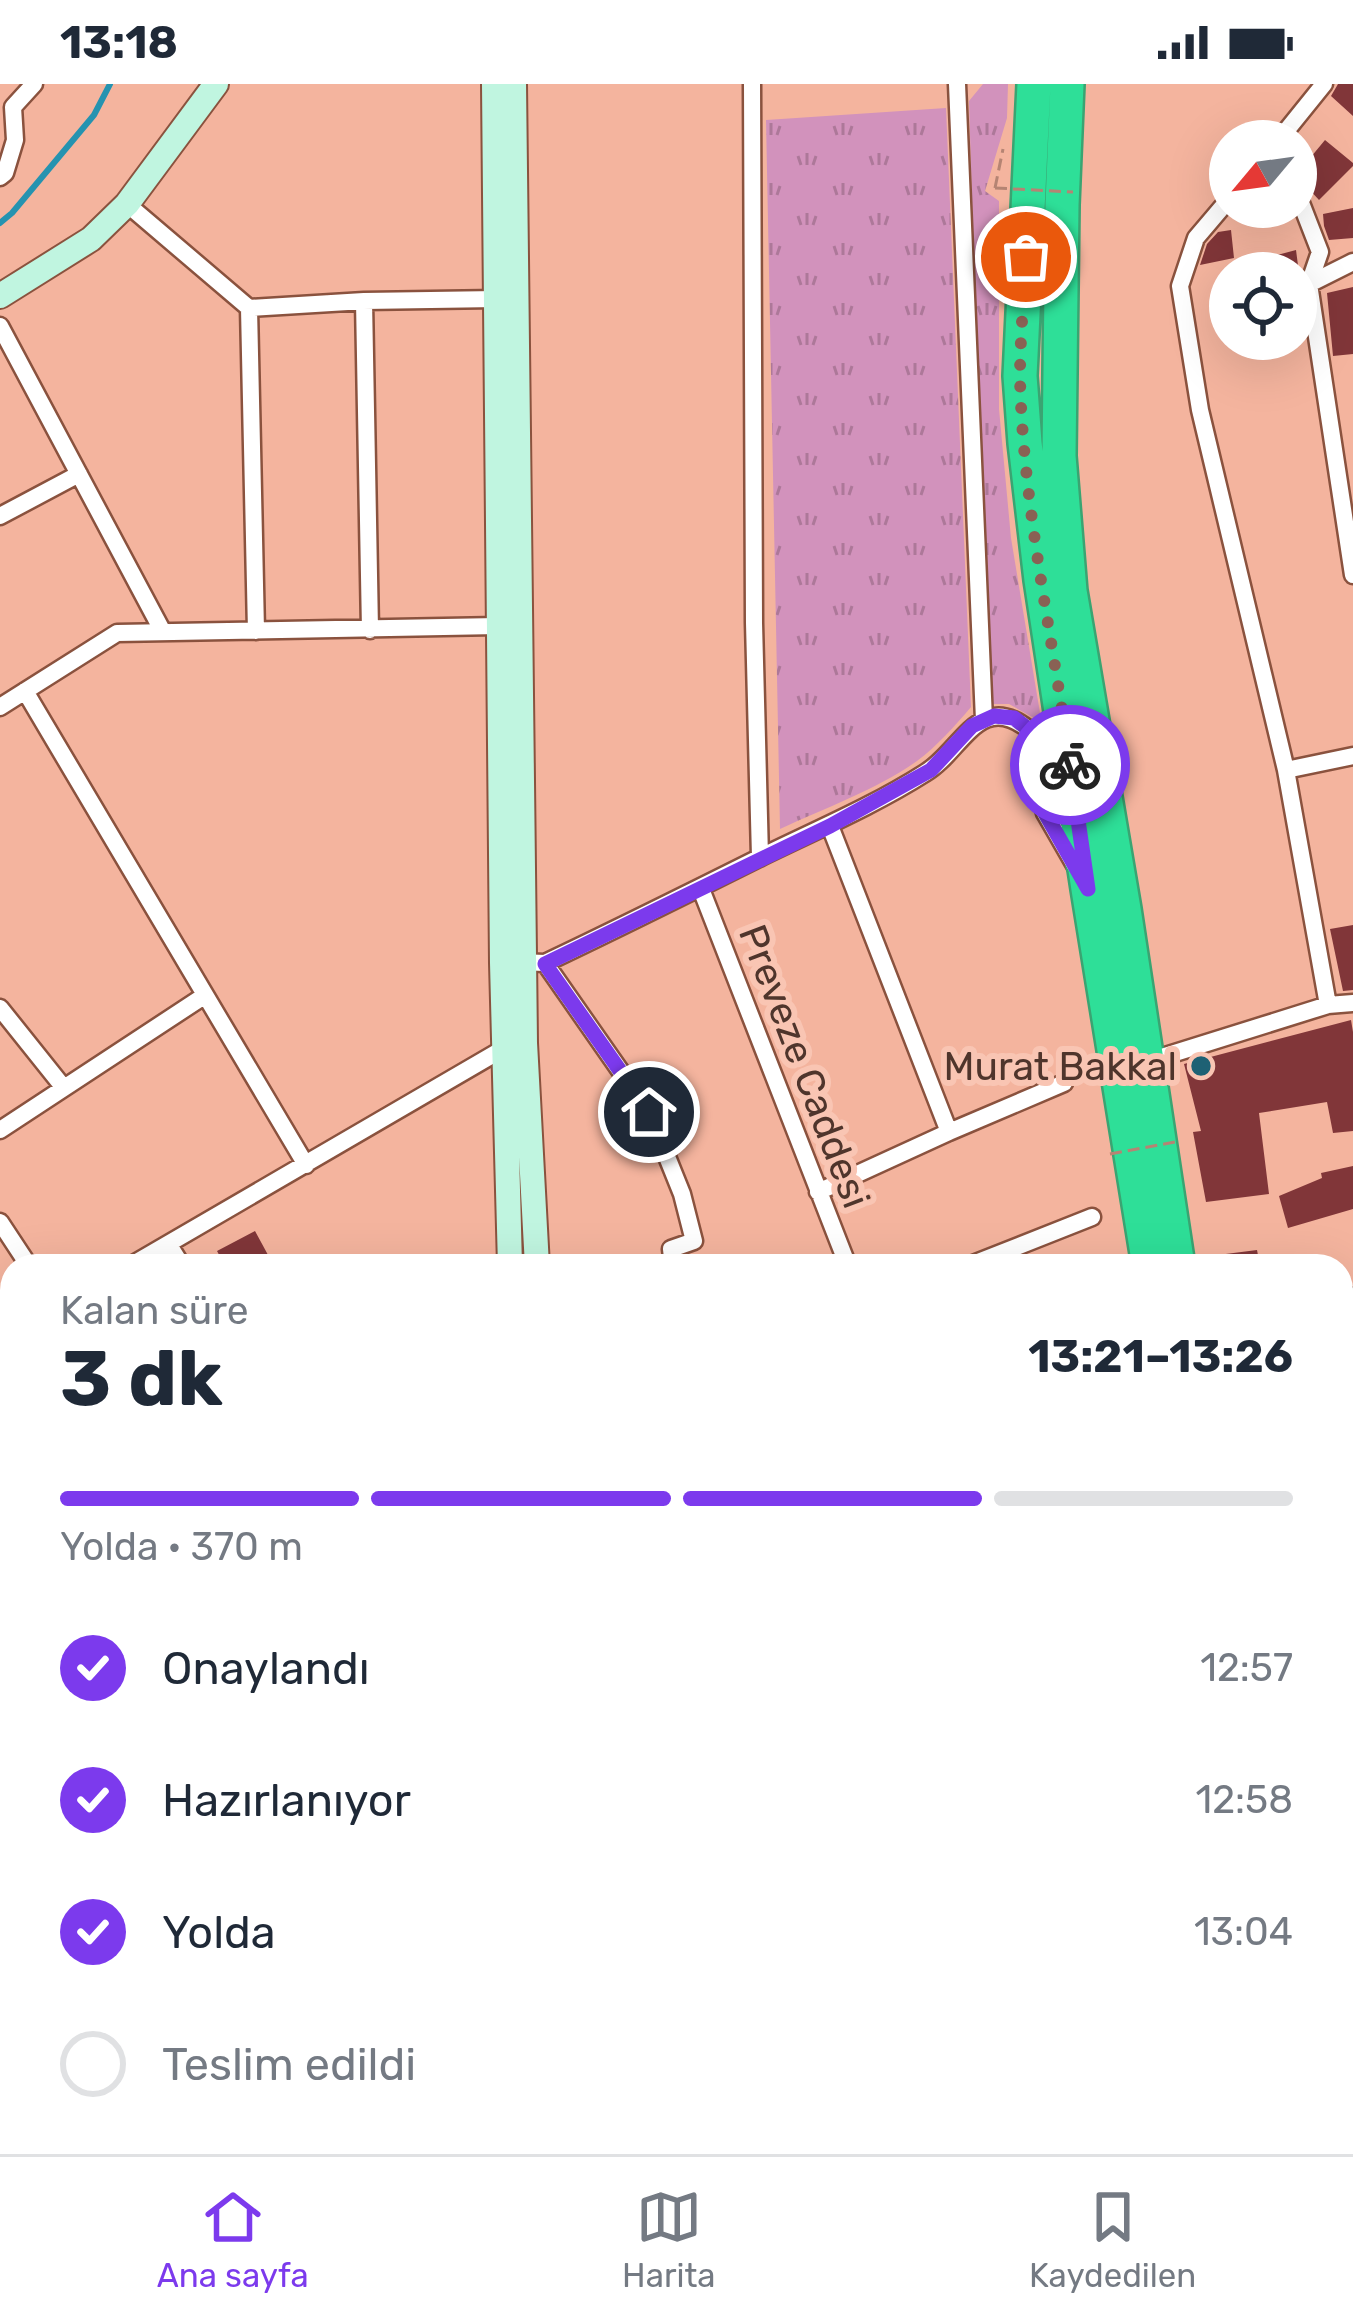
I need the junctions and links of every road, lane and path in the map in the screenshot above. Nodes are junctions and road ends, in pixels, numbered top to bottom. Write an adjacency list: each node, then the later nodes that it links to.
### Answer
1 (34, 84): 12 (street)
2 (216, 84): 14 (main road)
3 (494, 84): 21 (main road)
4 (514, 84): 42 (main road)
5 (752, 84): 39 (street)
6 (957, 84): 35 (street)
7 (1034, 84): 11 (highway)
8 (1067, 84): 13 (highway)
9 (1324, 84): 10 (street)
10 (1295, 120)
11 (1018, 133): 13 (highway); 13 (path, bridge)
12 (0, 177)
13 (1057, 189): 40 (highway); 48 (highway)
14 (127, 204): 20 (main road); 23 (street)
15 (1209, 223): 37 (street)
16 (1310, 228): 17 (street)
17 (1317, 260)
18 (1353, 262): 19 (street)
19 (1317, 280)
20 (0, 296)
21 (497, 299): 22 (street); 29 (main road)
22 (364, 301): 23 (street); 30 (street)
23 (249, 308): 31 (street)
24 (0, 326): 26 (street)
25 (1317, 337): 28 (street)
26 (79, 474): 27 (street); 32 (street)
27 (0, 516)
28 (1353, 575)
29 (498, 626): 30 (street); 42 (main road)
30 (370, 629): 31 (street)
31 (256, 631): 32 (street)
32 (163, 632): 33 (street)
33 (25, 691): 34 (street); 43 (street)
34 (0, 706)
35 (984, 721): 38 (street); 40 (street)
36 (1353, 756): 37 (street)
37 (1286, 770): 45 (street)
38 (830, 826): 39 (street); 52 (street)
39 (760, 857): 41 (street)
40 (1088, 889): 55 (highway)
41 (701, 890): 42 (street); 56 (street, Preveze Caddesi)
42 (524, 962): 47 (main road); 65 (street)
43 (204, 996): 50 (street); 54 (street)
44 (1353, 1004): 45 (street)
45 (1328, 1005): 48 (street)
46 (0, 1009): 50 (street)
47 (515, 1045): 54 (street); 63 (main road); 64 (main road)
48 (1146, 1062): 53 (highway)
49 (1064, 1083): 52 (street)
50 (64, 1088): 51 (street)
51 (0, 1130)
52 (949, 1132): 56 (street)
53 (1168, 1133): 55 (path, bridge); 69 (highway)
54 (306, 1165): 59 (street)
55 (1121, 1167): 68 (highway)
56 (818, 1192): 66 (street, Preveze Caddesi)
57 (1092, 1217): 67 (street)
58 (0, 1222): 60 (street)
59 (169, 1244): 61 (street); 62 (street)
60 (21, 1254)
61 (151, 1254)
62 (175, 1254)
63 (510, 1254)
64 (536, 1254)
65 (672, 1254)
66 (843, 1254)
67 (998, 1254)
68 (1146, 1254)
69 (1177, 1254)

